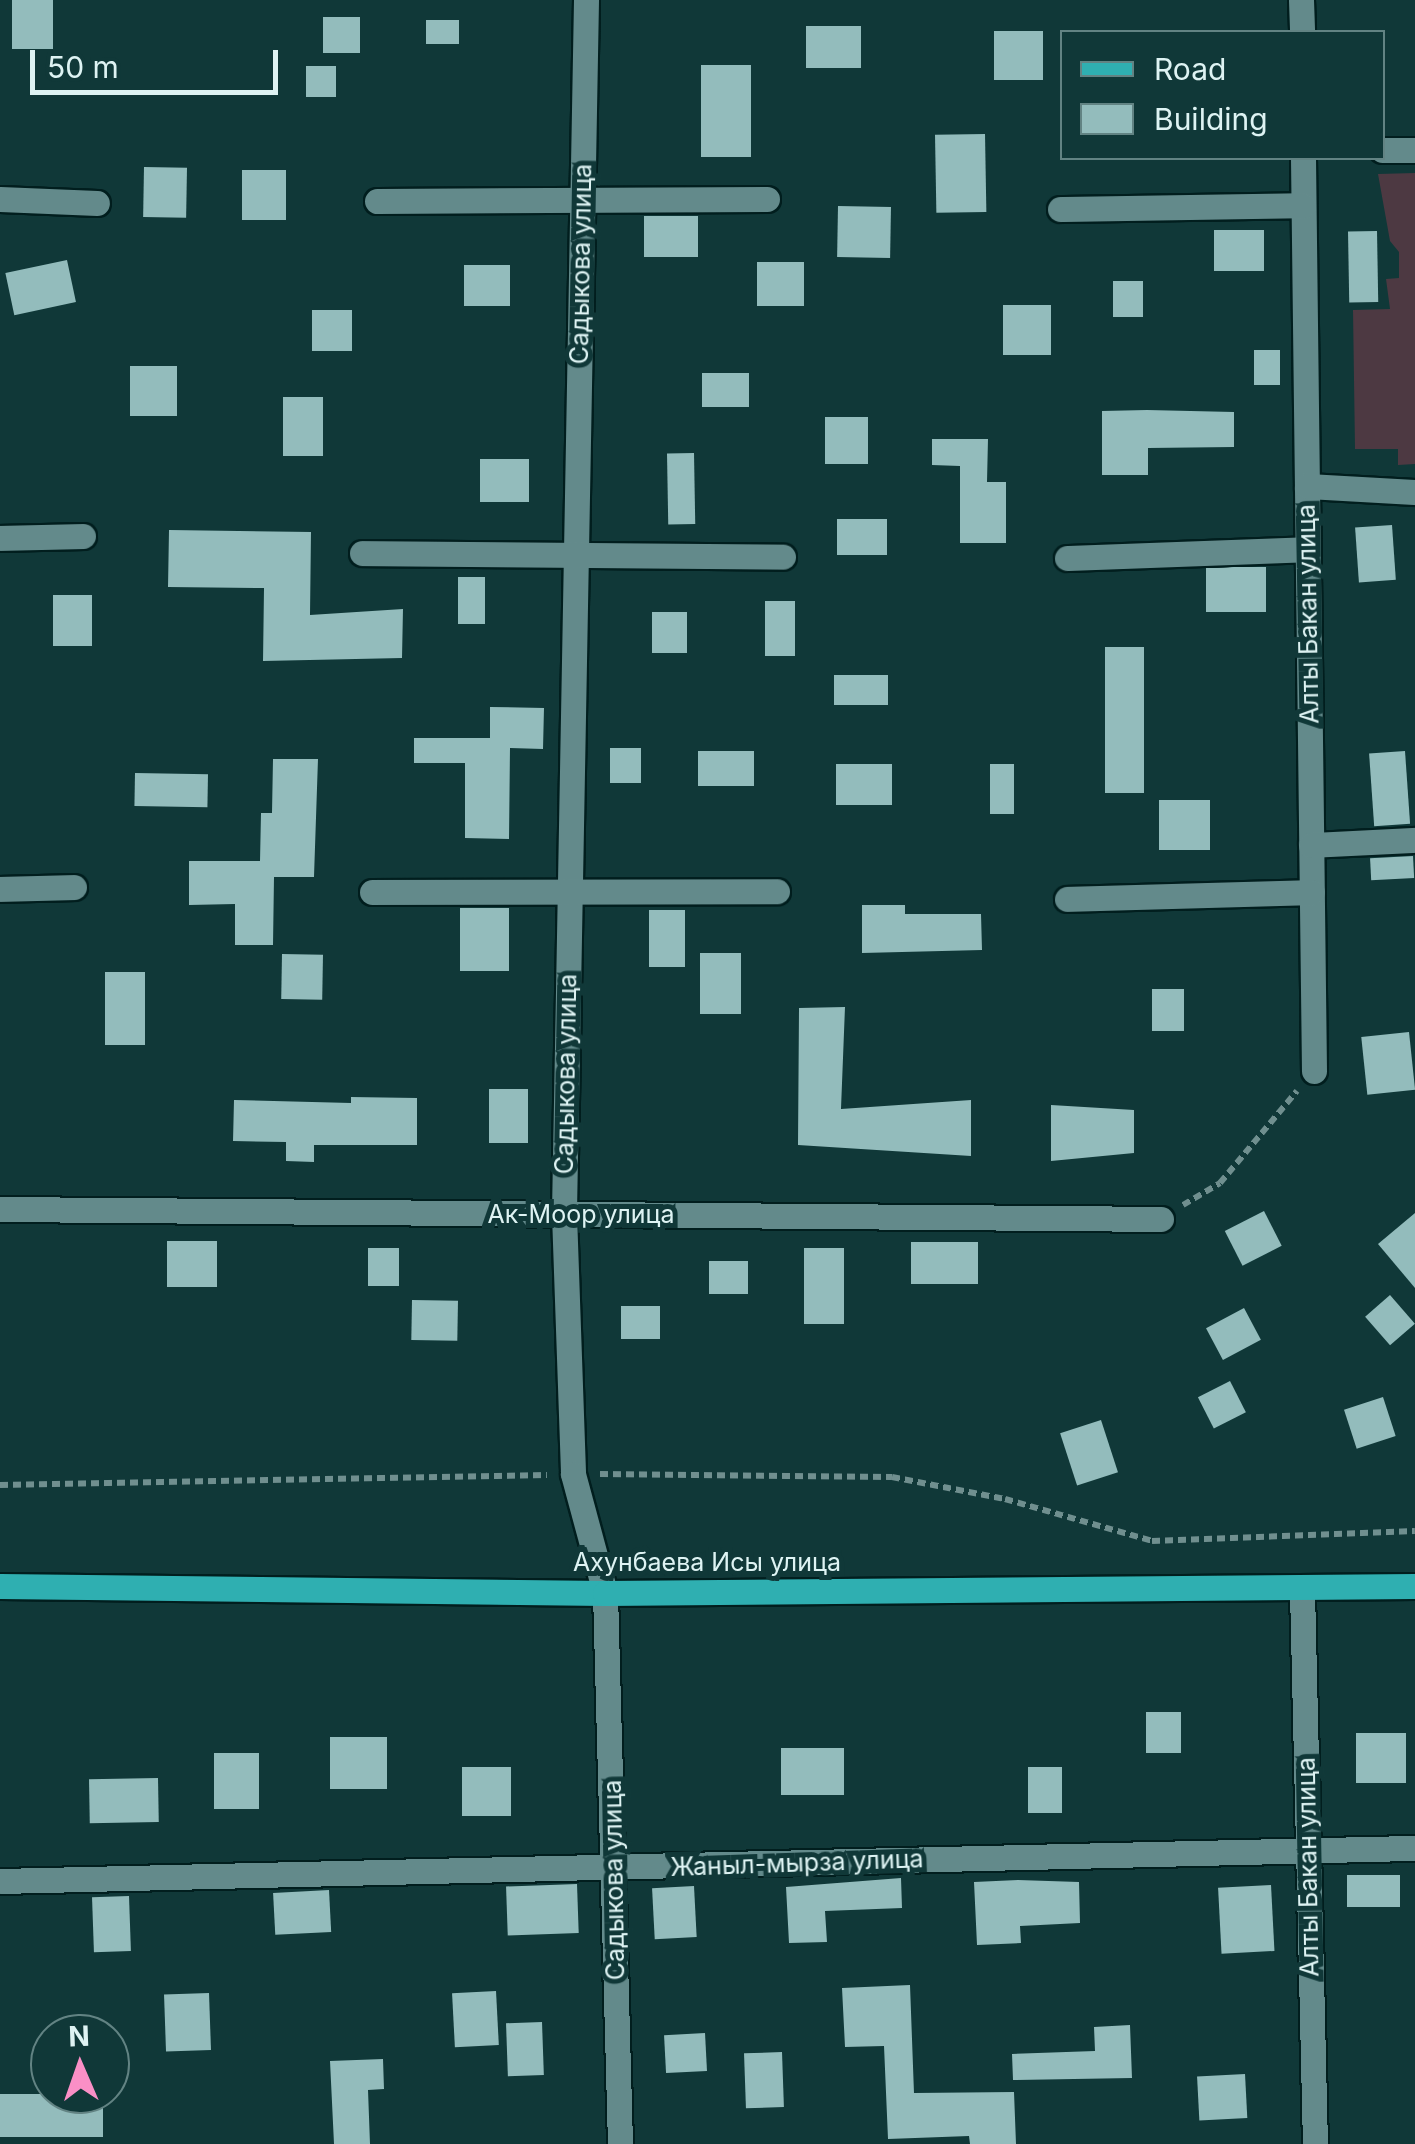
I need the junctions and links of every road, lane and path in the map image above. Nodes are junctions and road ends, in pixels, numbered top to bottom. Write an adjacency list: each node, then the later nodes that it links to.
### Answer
1 (586, 0): 7 (street, Садыкова улица)
2 (1301, 0): 3 (street)
3 (1302, 30)
4 (1385, 150): 5 (street)
5 (1415, 150)
6 (1303, 160): 12 (street, Алты Бакан улица)
7 (582, 197): 9 (street); 10 (street); 20 (street, Садыкова улица)
8 (0, 199): 11 (street)
9 (767, 200)
10 (378, 201)
11 (97, 202)
12 (1304, 205): 13 (street); 14 (street, Алты Бакан улица)
13 (1060, 210)
14 (1307, 486): 15 (street); 18 (street, Алты Бакан улица)
15 (1415, 492)
16 (83, 536): 17 (street)
17 (0, 538)
18 (1308, 549): 22 (street); 24 (street, Алты Бакан улица)
19 (362, 553): 20 (street)
20 (576, 557): 21 (street); 29 (street, Садыкова улица)
21 (783, 557)
22 (1066, 558)
23 (1415, 840): 24 (street)
24 (1311, 844): 30 (street, Алты Бакан улица)
25 (74, 887): 26 (street)
26 (0, 889)
27 (778, 891): 29 (street)
28 (372, 892): 29 (street)
29 (570, 892): 34 (street, Садыкова улица)
30 (1312, 892): 31 (street); 32 (street, Алты Бакан улица)
31 (1067, 898)
32 (1314, 1071): 35 (path)
33 (0, 1209): 34 (street, Ак-Моор улица)
34 (564, 1214): 35 (street, Ак-Моор улица); 36 (street, Садыкова улица)
35 (1161, 1218)
36 (573, 1474): 37 (path); 38 (path); 42 (street, Садыкова улица)
37 (0, 1485)
38 (1415, 1531)
39 (0, 1586): 42 (main road, Ахунбаева Исы улица)
40 (1415, 1586): 41 (main road, Ахунбаева Исы улица)
41 (1302, 1590): 42 (main road, Ахунбаева Исы улица); 44 (street, Алты Бакан улица)
42 (605, 1593): 45 (street, Садыкова улица)
43 (1415, 1848): 44 (street, Жаныл-мырза улица)
44 (1308, 1849): 45 (street, Жаныл-мырза улица); 48 (street, Алты Бакан улица)
45 (616, 1867): 46 (street, Жаныл-мырза улица); 47 (street, Садыкова улица)
46 (0, 1882)
47 (620, 2144)
48 (1315, 2144)

